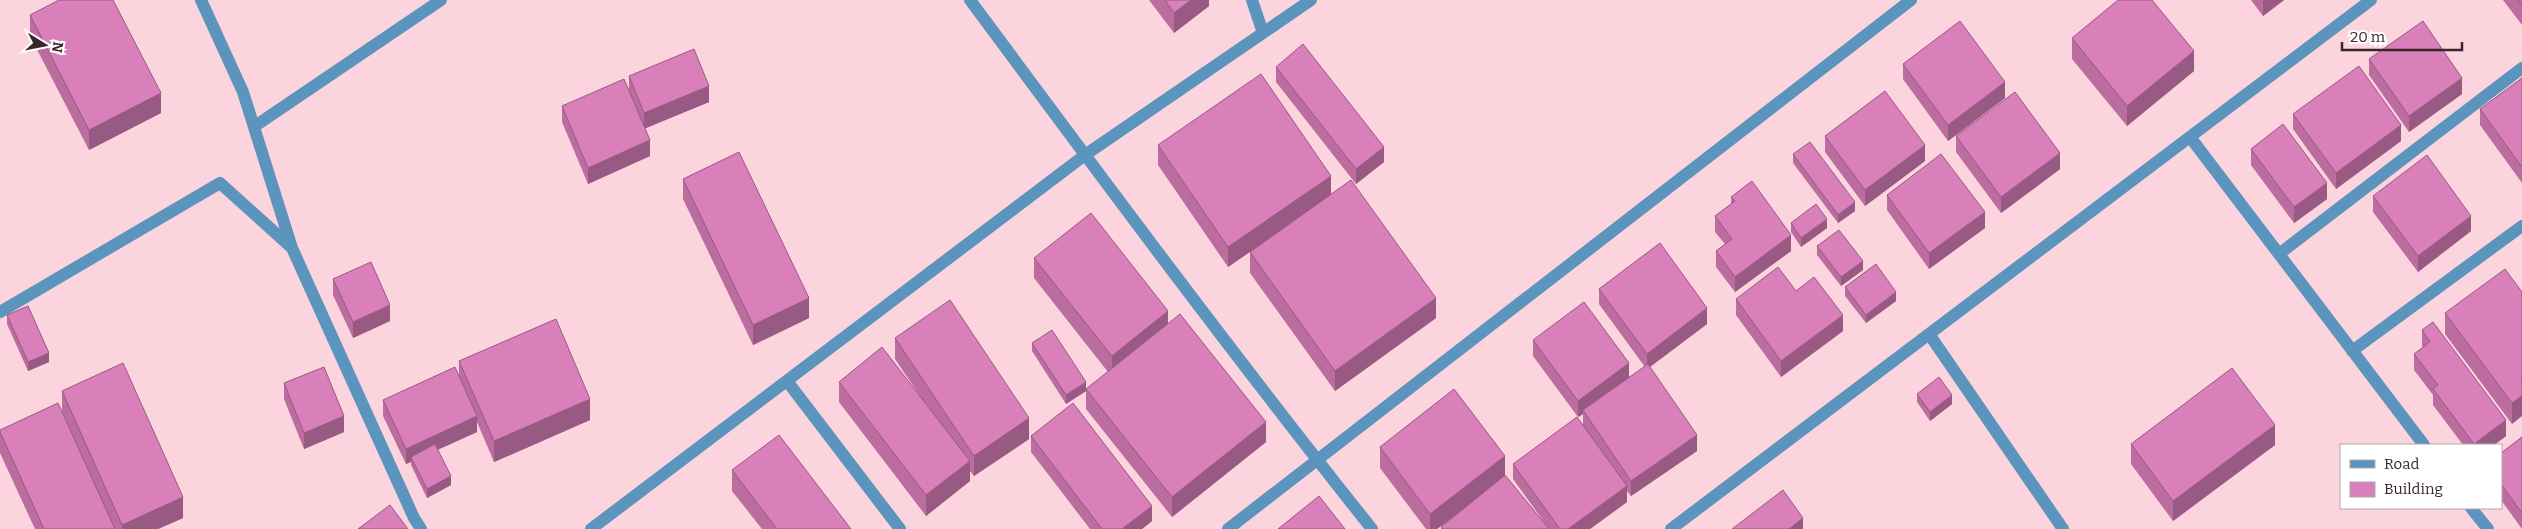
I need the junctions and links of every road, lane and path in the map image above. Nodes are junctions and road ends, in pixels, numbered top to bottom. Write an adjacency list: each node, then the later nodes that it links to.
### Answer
1 (201, 0): 10 (street)
2 (441, 0): 10 (street)
3 (970, 0): 12 (street)
4 (1252, 0): 8 (street)
5 (1311, 0): 8 (street)
6 (1911, 0): 21 (street)
7 (2370, 0): 11 (street)
8 (1263, 33): 12 (street)
9 (2522, 68): 15 (street)
10 (255, 126): 14 (street)
11 (2190, 137): 15 (street); 17 (street)
12 (1085, 155): 19 (street); 21 (street)
13 (2522, 226): 18 (street)
14 (292, 248): 16 (street); 23 (street)
15 (2279, 254): 18 (street)
16 (0, 312)
17 (1929, 334): 28 (street); 29 (street)
18 (2352, 351): 20 (street)
19 (786, 381): 24 (street); 25 (street)
20 (2423, 444)
21 (1318, 462): 26 (street); 27 (street)
22 (2473, 509): 30 (street)
23 (421, 529)
24 (591, 529)
25 (900, 529)
26 (1228, 529)
27 (1372, 529)
28 (1671, 529)
29 (2063, 529)
30 (2488, 529)

